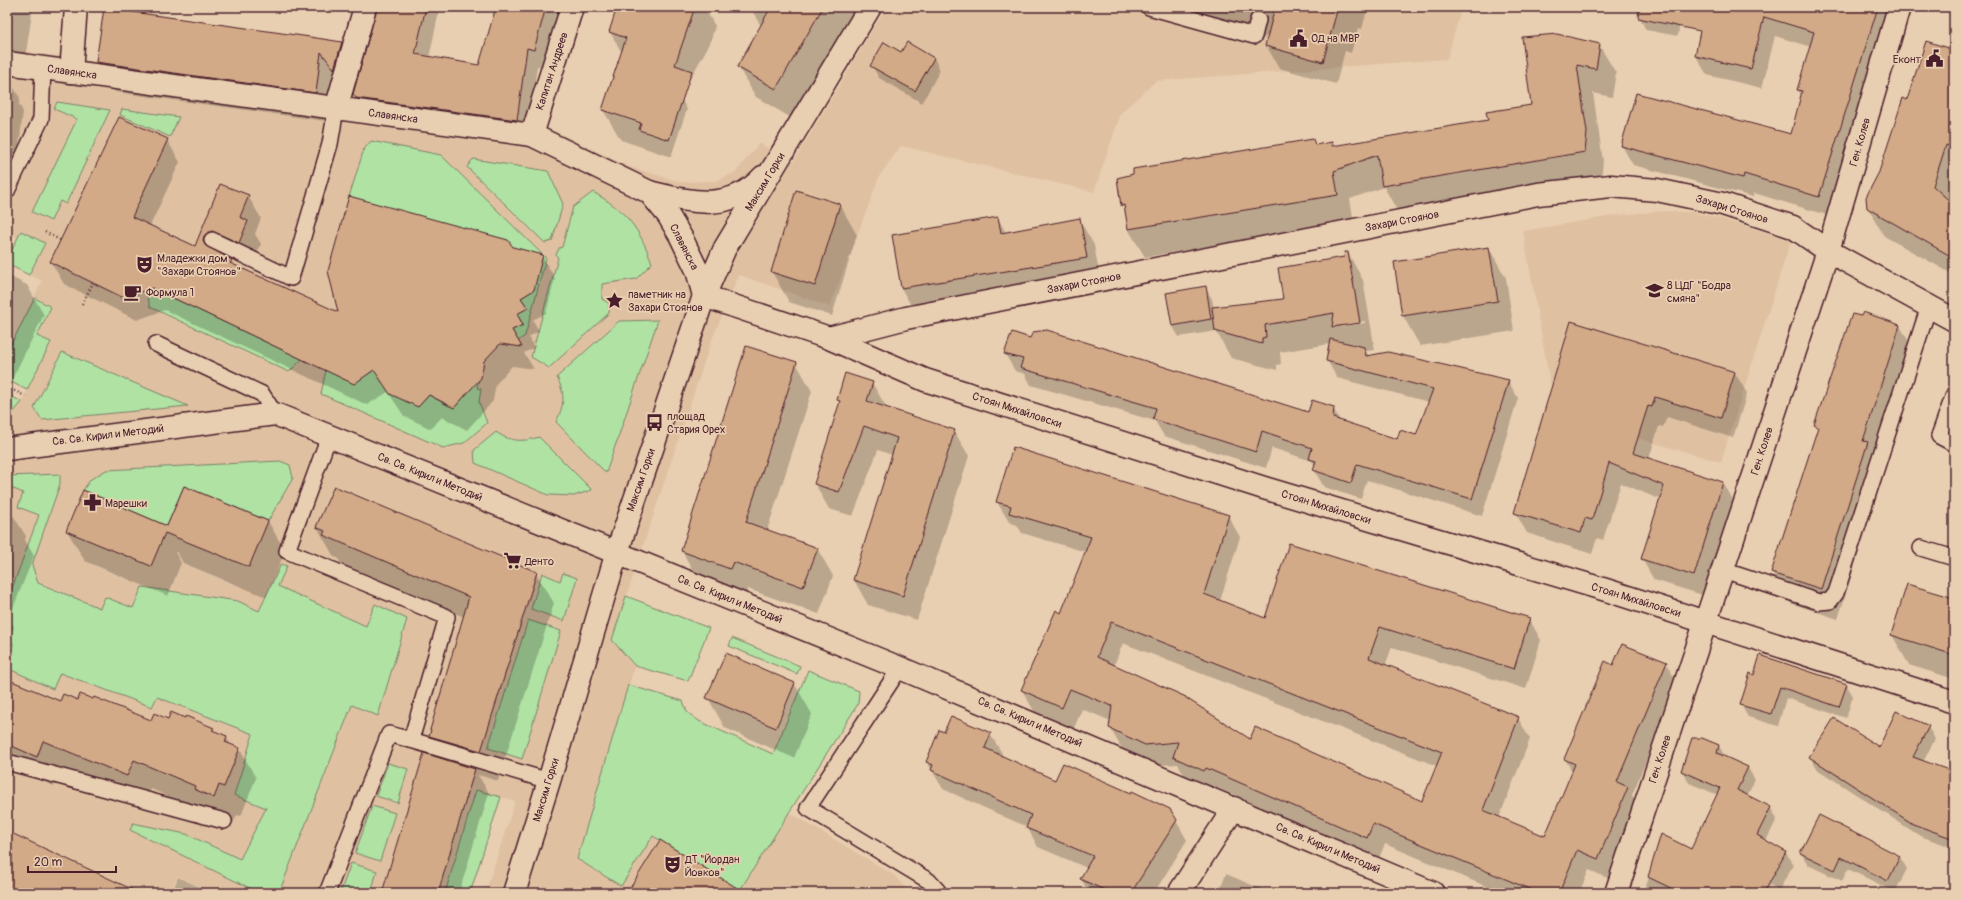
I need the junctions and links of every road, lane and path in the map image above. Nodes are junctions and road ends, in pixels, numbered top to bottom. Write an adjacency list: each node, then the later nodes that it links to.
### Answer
1 (76, 7): 10 (street)
2 (364, 7): 11 (street)
3 (572, 7): 12 (street, Капитан Андреев)
4 (870, 7): 13 (street, Максим Горки)
5 (1149, 7): 7 (lane)
6 (1899, 7): 19 (street, Ген. Колев)
7 (1258, 20)
8 (7, 64): 9 (street, Славянска)
9 (43, 68): 10 (street, Славянска); 14 (lane)
10 (71, 72): 11 (street, Славянска)
11 (336, 108): 12 (street, Славянска); 18 (lane)
12 (532, 135): 15 (street, Славянска)
13 (774, 166): 15 (street); 21 (street, Максим Горки)
14 (7, 191)
15 (649, 192): 21 (street, Славянска)
16 (44, 232): 17 (path)
17 (60, 240)
18 (212, 240)
19 (1828, 251): 23 (street, Захари Стоянов); 25 (street, Захари Стоянов); 37 (street, Ген. Колев)
20 (93, 283): 22 (path)
21 (704, 296): 25 (street, Стоян Михайловски); 35 (street, Максим Горки)
22 (82, 304)
23 (1929, 306): 24 (street, Захари Стоянов); 37 (lane)
24 (1954, 320)
25 (829, 338): 38 (street, Стоян Михайловски)
26 (156, 344): 30 (lane)
27 (7, 388): 29 (path)
28 (1954, 394): 32 (lane)
29 (25, 396)
30 (275, 414): 31 (street, Св. Св. Кирил и Методий); 33 (street, Св. Св. Кирил и Методий)
31 (329, 436): 35 (street, Св. Св. Кирил и Методий); 41 (lane)
32 (1954, 444)
33 (7, 449)
34 (1921, 548): 36 (lane)
35 (617, 552): 39 (street, Св. Св. Кирил и Методий); 43 (street, Максим Горки)
36 (1954, 558)
37 (1723, 570): 38 (street, Ген. Колев)
38 (1706, 622): 40 (street, Стоян Михайловски); 51 (street, Ген. Колев)
39 (900, 668): 44 (street, Св. Св. Кирил и Методий); 48 (lane)
40 (1954, 702)
41 (411, 740): 43 (lane); 46 (lane)
42 (7, 762): 45 (lane)
43 (549, 781): 47 (street, Максим Горки)
44 (1234, 808): 49 (street); 50 (street, Св. Св. Кирил и Методий)
45 (224, 821)
46 (327, 893)
47 (514, 893)
48 (938, 893)
49 (1178, 893)
50 (1433, 893)
51 (1616, 893)

